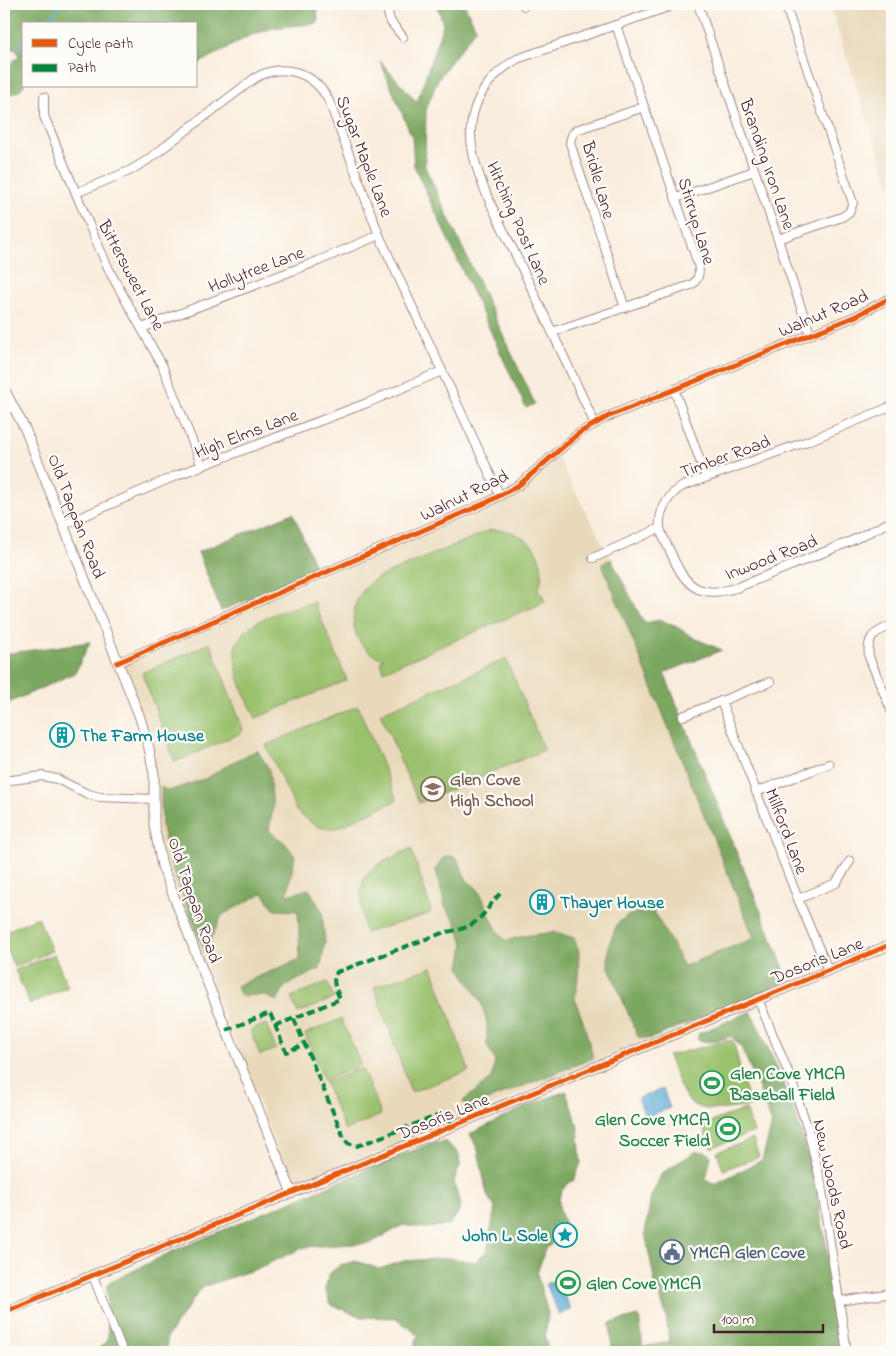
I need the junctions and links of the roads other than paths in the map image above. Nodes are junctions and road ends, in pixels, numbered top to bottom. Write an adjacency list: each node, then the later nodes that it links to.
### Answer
1 (386, 4): 6 (street)
2 (677, 4): 5 (street, Hitching Post Lane)
3 (698, 4): 9 (street, Branding Iron Lane)
4 (785, 4): 13 (street)
5 (616, 25): 8 (street, Stirrup Lane); 17 (street, Hitching Post Lane)
6 (403, 37)
7 (44, 97): 10 (street, Bittersweet Lane)
8 (644, 107): 11 (street, Stirrup Lane); 15 (street, Bridle Lane)
9 (754, 171): 11 (street); 13 (street, Branding Iron Lane)
10 (76, 193): 12 (street, Sugar Maple Lane); 16 (street, Bittersweet Lane)
11 (676, 198): 15 (street, Stirrup Lane)
12 (379, 235): 16 (street, Hollytree Lane); 19 (street, Sugar Maple Lane)
13 (778, 239): 18 (street, Branding Iron Lane)
14 (892, 296): 18 (street, Walnut Road)
15 (625, 308): 17 (street, Stirrup Lane)
16 (142, 328): 24 (street, Bittersweet Lane)
17 (552, 332): 23 (street, Hitching Post Lane)
18 (810, 334): 21 (street, Walnut Road)
19 (442, 371): 24 (street, High Elms Lane); 26 (street, Sugar Maple Lane)
20 (4, 389): 28 (street, Old Tappan Road)
21 (674, 389): 23 (street, Walnut Road); 25 (street)
22 (892, 406): 25 (street, Timber Road)
23 (595, 424): 26 (street, Walnut Road)
24 (202, 466): 28 (street, High Elms Lane)
25 (706, 478): 29 (street, Timber Road)
26 (500, 496): 32 (street, Walnut Road)
27 (892, 522): 29 (street, Inwood Road)
28 (63, 525): 32 (street, Old Tappan Road)
29 (660, 528): 30 (street)
30 (593, 558)
31 (892, 625): 35 (street)
32 (117, 663): 40 (street, Old Tappan Road)
33 (770, 682): 34 (street)
34 (721, 701): 36 (street); 39 (street, Millford Lane)
35 (892, 712)
36 (683, 716)
37 (829, 764): 39 (street)
38 (4, 781): 40 (street)
39 (756, 792): 42 (street, Millford Lane)
40 (154, 799): 46 (street, Old Tappan Road)
41 (850, 860): 42 (street)
42 (798, 899): 44 (street, Millford Lane)
43 (892, 944): 44 (street, Dosoris Lane)
44 (828, 970): 45 (street, Dosoris Lane)
45 (758, 999): 46 (street, Dosoris Lane); 49 (street, New Woods Road)
46 (292, 1193): 47 (street, Dosoris Lane)
47 (93, 1276): 50 (street, Dosoris Lane); 51 (street)
48 (892, 1293): 49 (street)
49 (840, 1301): 52 (street, New Woods Road)
50 (4, 1312)
51 (123, 1352)
52 (848, 1352)

